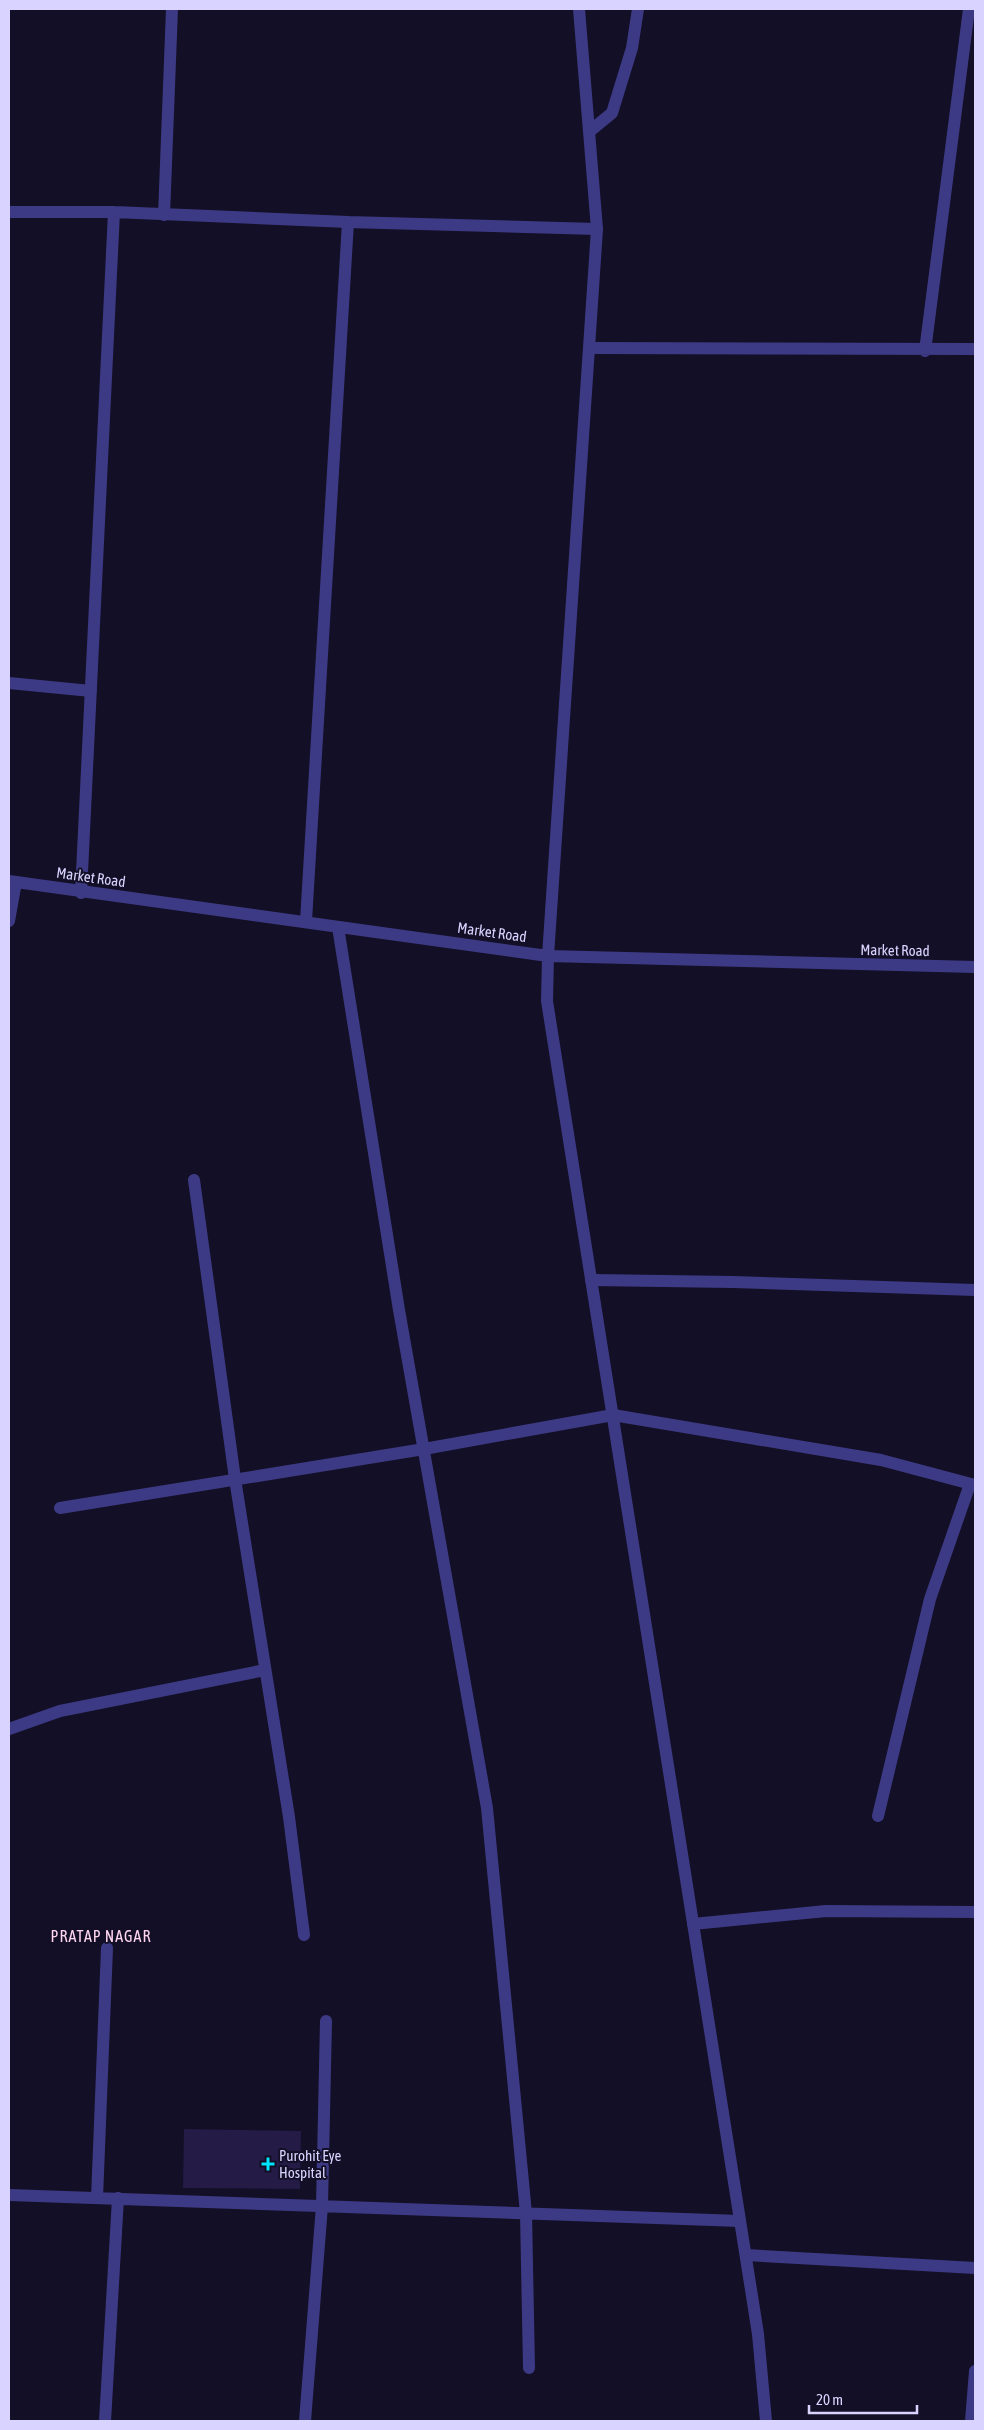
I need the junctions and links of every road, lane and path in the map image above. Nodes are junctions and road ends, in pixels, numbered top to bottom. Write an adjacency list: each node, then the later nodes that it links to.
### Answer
1 (172, 9): 8 (street)
2 (579, 9): 5 (street)
3 (638, 9): 5 (street)
4 (969, 9): 13 (street)
5 (590, 131): 10 (street)
6 (9, 212): 7 (street)
7 (114, 212): 8 (street); 15 (street)
8 (164, 215): 9 (street)
9 (348, 222): 10 (street); 19 (street)
10 (598, 229): 11 (street)
11 (590, 348): 13 (street); 21 (street)
12 (975, 349): 13 (street)
13 (925, 350)
14 (9, 683): 15 (street)
15 (91, 691): 17 (street)
16 (12, 882): 17 (street, Market Road); 18 (street)
17 (82, 893): 19 (street, Market Road)
18 (9, 921)
19 (306, 921): 20 (street, Market Road)
20 (338, 927): 21 (street, Market Road); 27 (street)
21 (548, 956): 22 (street, Market Road); 24 (street)
22 (975, 967)
23 (194, 1180): 28 (street)
24 (591, 1280): 25 (street); 26 (street)
25 (975, 1290)
26 (613, 1416): 27 (street); 29 (street); 35 (street)
27 (424, 1449): 28 (street); 43 (street)
28 (235, 1479): 30 (street); 31 (street)
29 (973, 1484): 33 (street)
30 (60, 1508)
31 (266, 1670): 32 (street); 36 (street)
32 (9, 1730)
33 (878, 1816)
34 (975, 1912): 35 (street)
35 (693, 1924): 44 (street)
36 (304, 1935)
37 (106, 1948): 40 (street)
38 (326, 2021): 42 (street)
39 (9, 2195): 40 (street)
40 (97, 2198): 41 (street)
41 (118, 2198): 42 (street); 49 (street)
42 (322, 2206): 43 (street); 50 (street)
43 (526, 2213): 44 (street); 47 (street)
44 (740, 2221): 45 (street)
45 (746, 2255): 46 (street); 51 (street)
46 (975, 2268)
47 (529, 2368)
48 (975, 2371): 52 (street)
49 (105, 2421)
50 (305, 2421)
51 (766, 2421)
52 (971, 2421)

